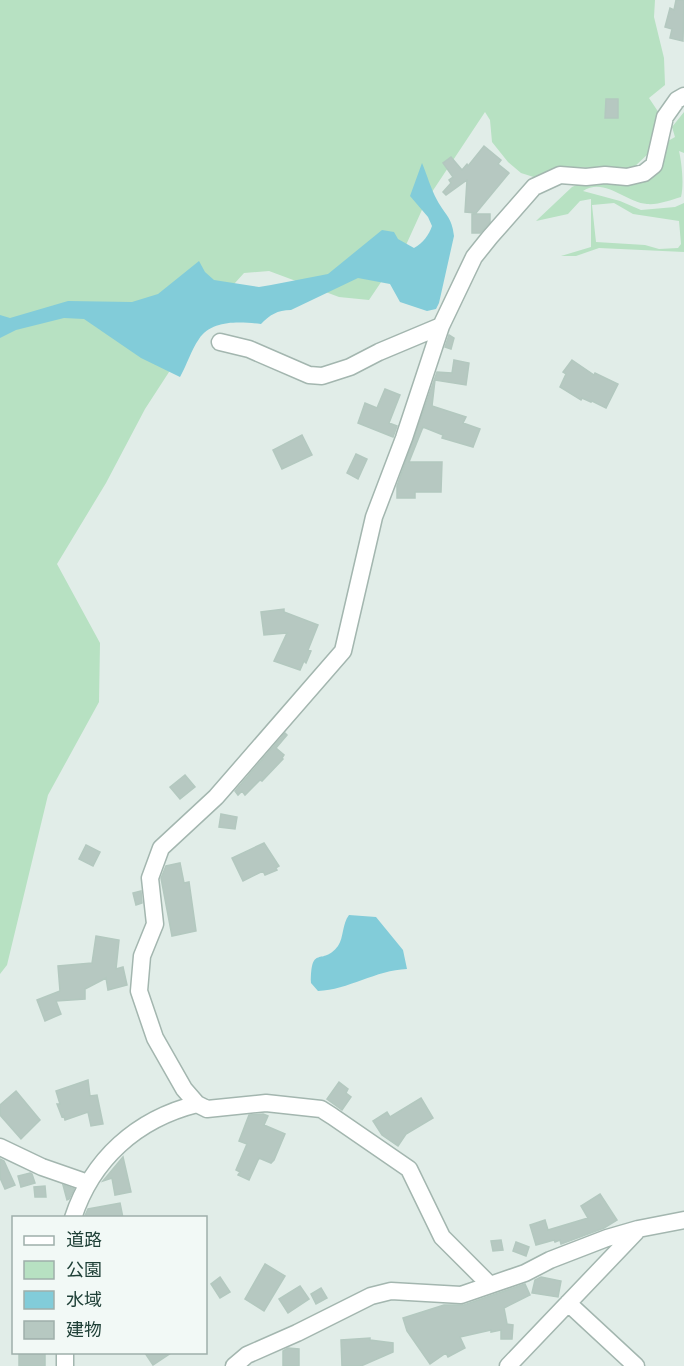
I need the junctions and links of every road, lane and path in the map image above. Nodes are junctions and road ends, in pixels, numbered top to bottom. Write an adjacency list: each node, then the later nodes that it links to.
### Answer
1 (684, 96): 2 (street)
2 (441, 326): 3 (street); 4 (street)
3 (220, 342)
4 (197, 1104): 6 (street); 10 (street)
5 (0, 1147): 6 (street)
6 (88, 1184): 7 (street)
7 (74, 1216)
8 (684, 1220): 9 (street)
9 (638, 1229): 10 (street); 11 (street)
10 (489, 1284): 12 (street)
11 (567, 1303): 13 (street); 14 (street)
12 (234, 1366)
13 (508, 1366)
14 (636, 1366)

